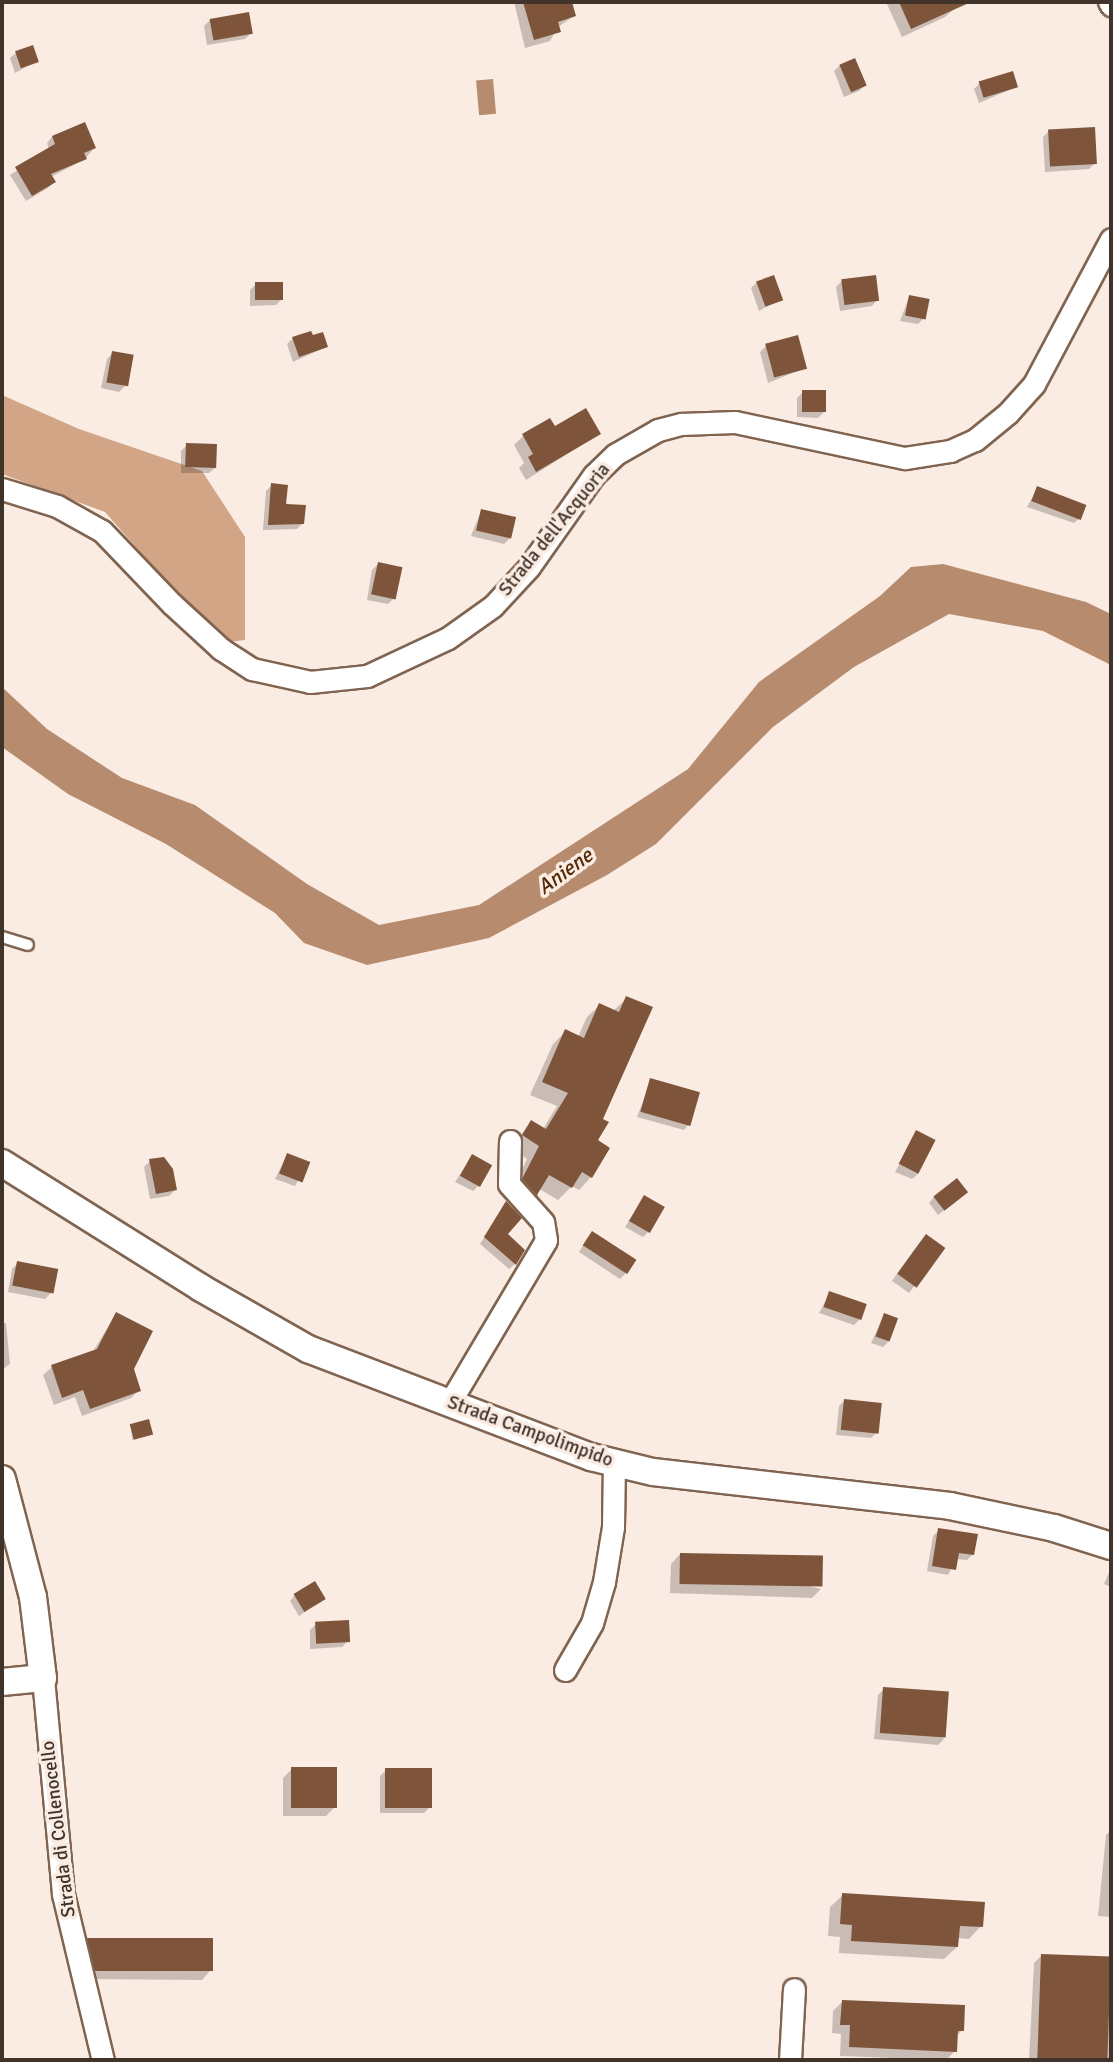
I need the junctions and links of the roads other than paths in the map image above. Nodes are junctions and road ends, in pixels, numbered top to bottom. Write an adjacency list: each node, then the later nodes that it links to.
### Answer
1 (1111, 239): 2 (street, Strada dell'Acquoria)
2 (2, 489)
3 (2, 937): 4 (lane)
4 (28, 945)
5 (510, 1141): 7 (street)
6 (2, 1163): 7 (street, Strada Campolimpido)
7 (450, 1402): 8 (street, Strada Campolimpido)
8 (614, 1465): 10 (street, Strada Campolimpido); 11 (street)
9 (2, 1479): 12 (street)
10 (1106, 1539)
11 (565, 1670)
12 (43, 1678): 13 (street); 15 (street, Strada di Collenocello)
13 (2, 1682)
14 (794, 1989): 16 (street)
15 (103, 2060)
16 (790, 2060)

